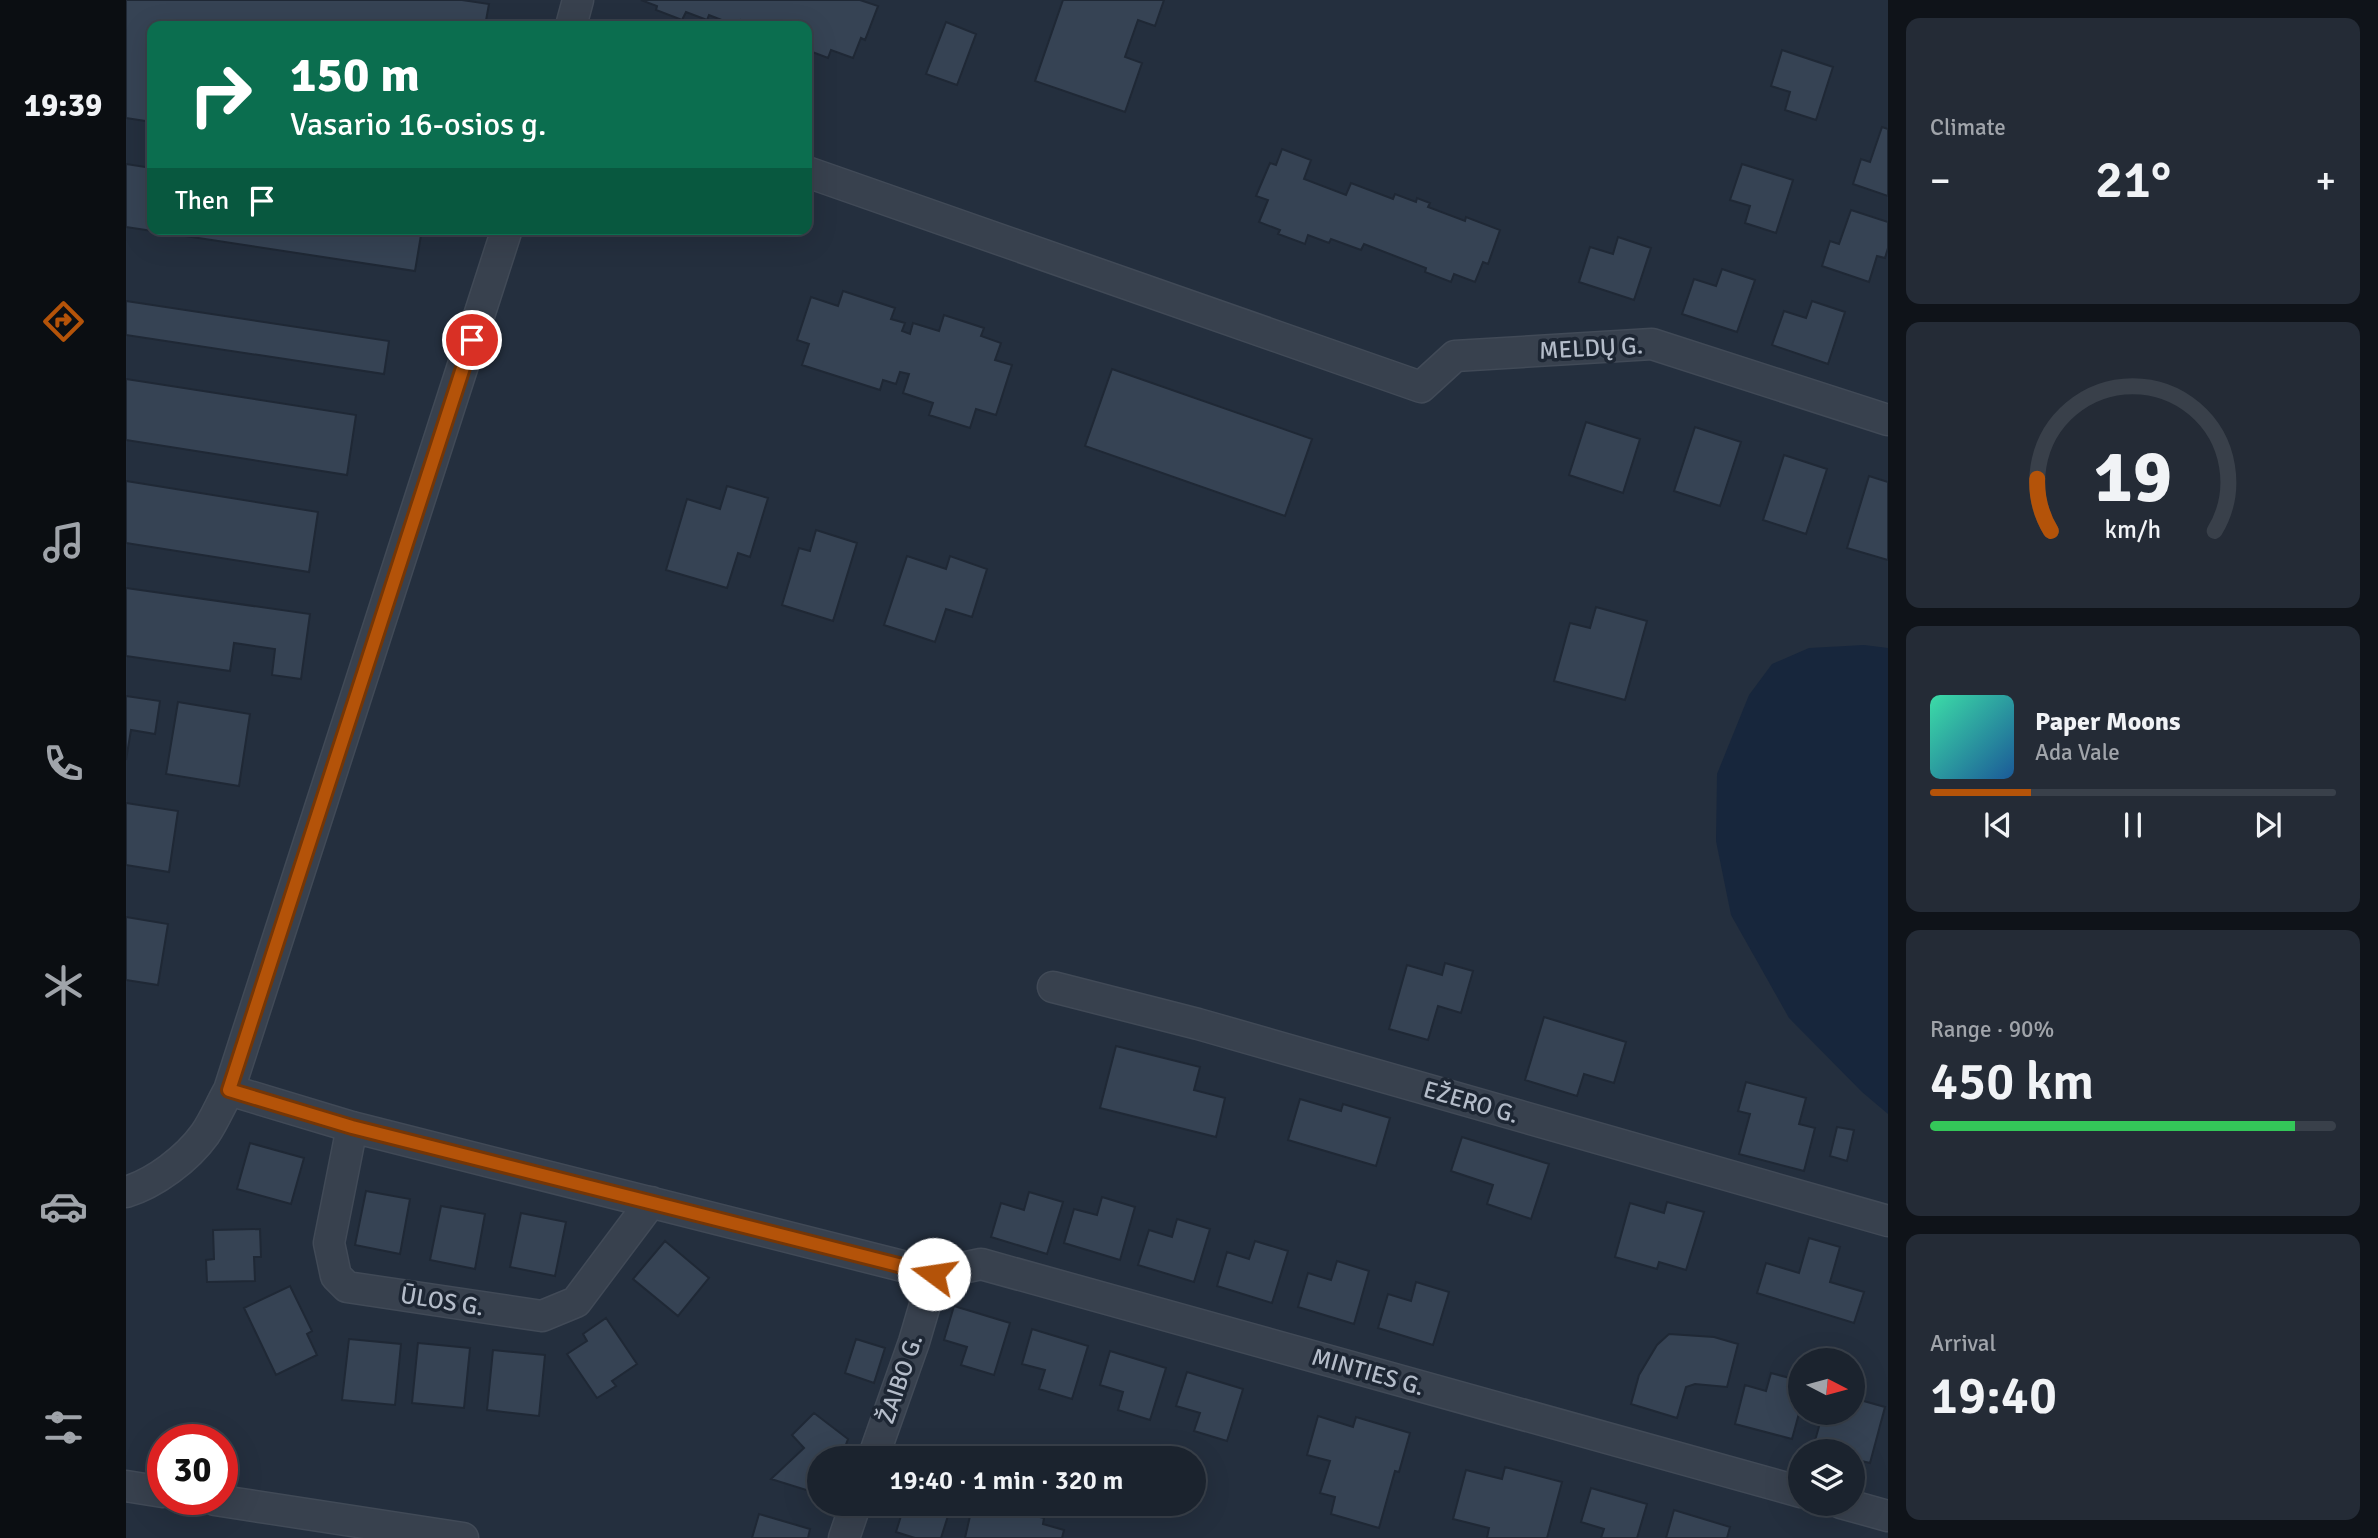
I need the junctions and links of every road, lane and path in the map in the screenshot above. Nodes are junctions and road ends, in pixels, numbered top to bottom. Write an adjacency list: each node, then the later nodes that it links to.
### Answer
1 (578, 0): 2 (street)
2 (572, 21)
3 (812, 174): 5 (street, MELDŲ G.)
4 (506, 235): 7 (street)
5 (1888, 420)
6 (1052, 987): 11 (street, EŽERO G.)
7 (229, 1090): 8 (street); 9 (street)
8 (352, 1127): 10 (street); 10 (street, ŪLOS G.)
9 (126, 1192)
10 (651, 1202): 12 (street)
11 (1888, 1221)
12 (934, 1274): 13 (street, ŽAIBO G.); 15 (street, MINTIES G.)
13 (877, 1446)
14 (126, 1486): 16 (street)
15 (1788, 1488)
16 (147, 1489)
17 (238, 1504): 21 (street)
18 (1865, 1510): 20 (street)
19 (852, 1516): 22 (street)
20 (1888, 1516)
21 (463, 1538)
22 (844, 1538)

